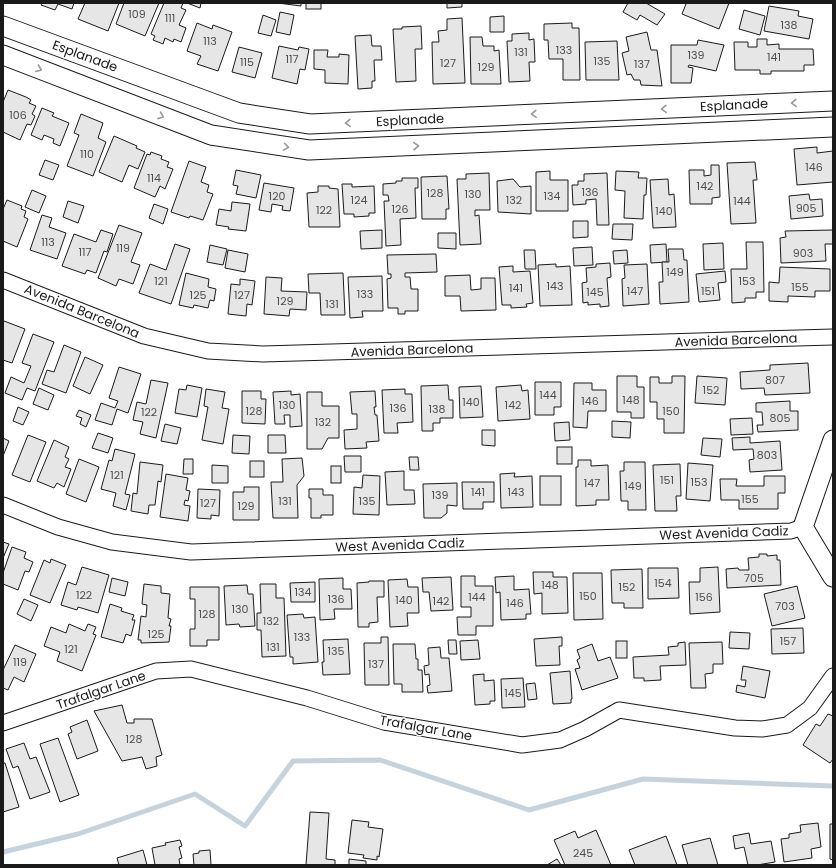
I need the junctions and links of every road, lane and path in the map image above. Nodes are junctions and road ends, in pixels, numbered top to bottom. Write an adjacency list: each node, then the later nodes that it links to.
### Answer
1 (3, 26): 5 (street, Esplanade)
2 (3, 55): 8 (street, Esplanade, one-way to 8)
3 (833, 101): 4 (street, Esplanade, one-way to 4)
4 (630, 110): 5 (street, Esplanade, one-way to 5); 7 (street)
5 (310, 124): 8 (street)
6 (833, 128): 7 (street, Esplanade)
7 (631, 137): 8 (street, Esplanade, one-way to 7)
8 (309, 150)
9 (3, 280): 10 (street, Avenida Barcelona)
10 (833, 337)
11 (833, 440): 13 (street)
12 (3, 505): 13 (street, West Avenida Cadiz)
13 (803, 527): 14 (street)
14 (833, 577)
15 (833, 676): 16 (street, Trafalgar Lane)
16 (3, 723)

